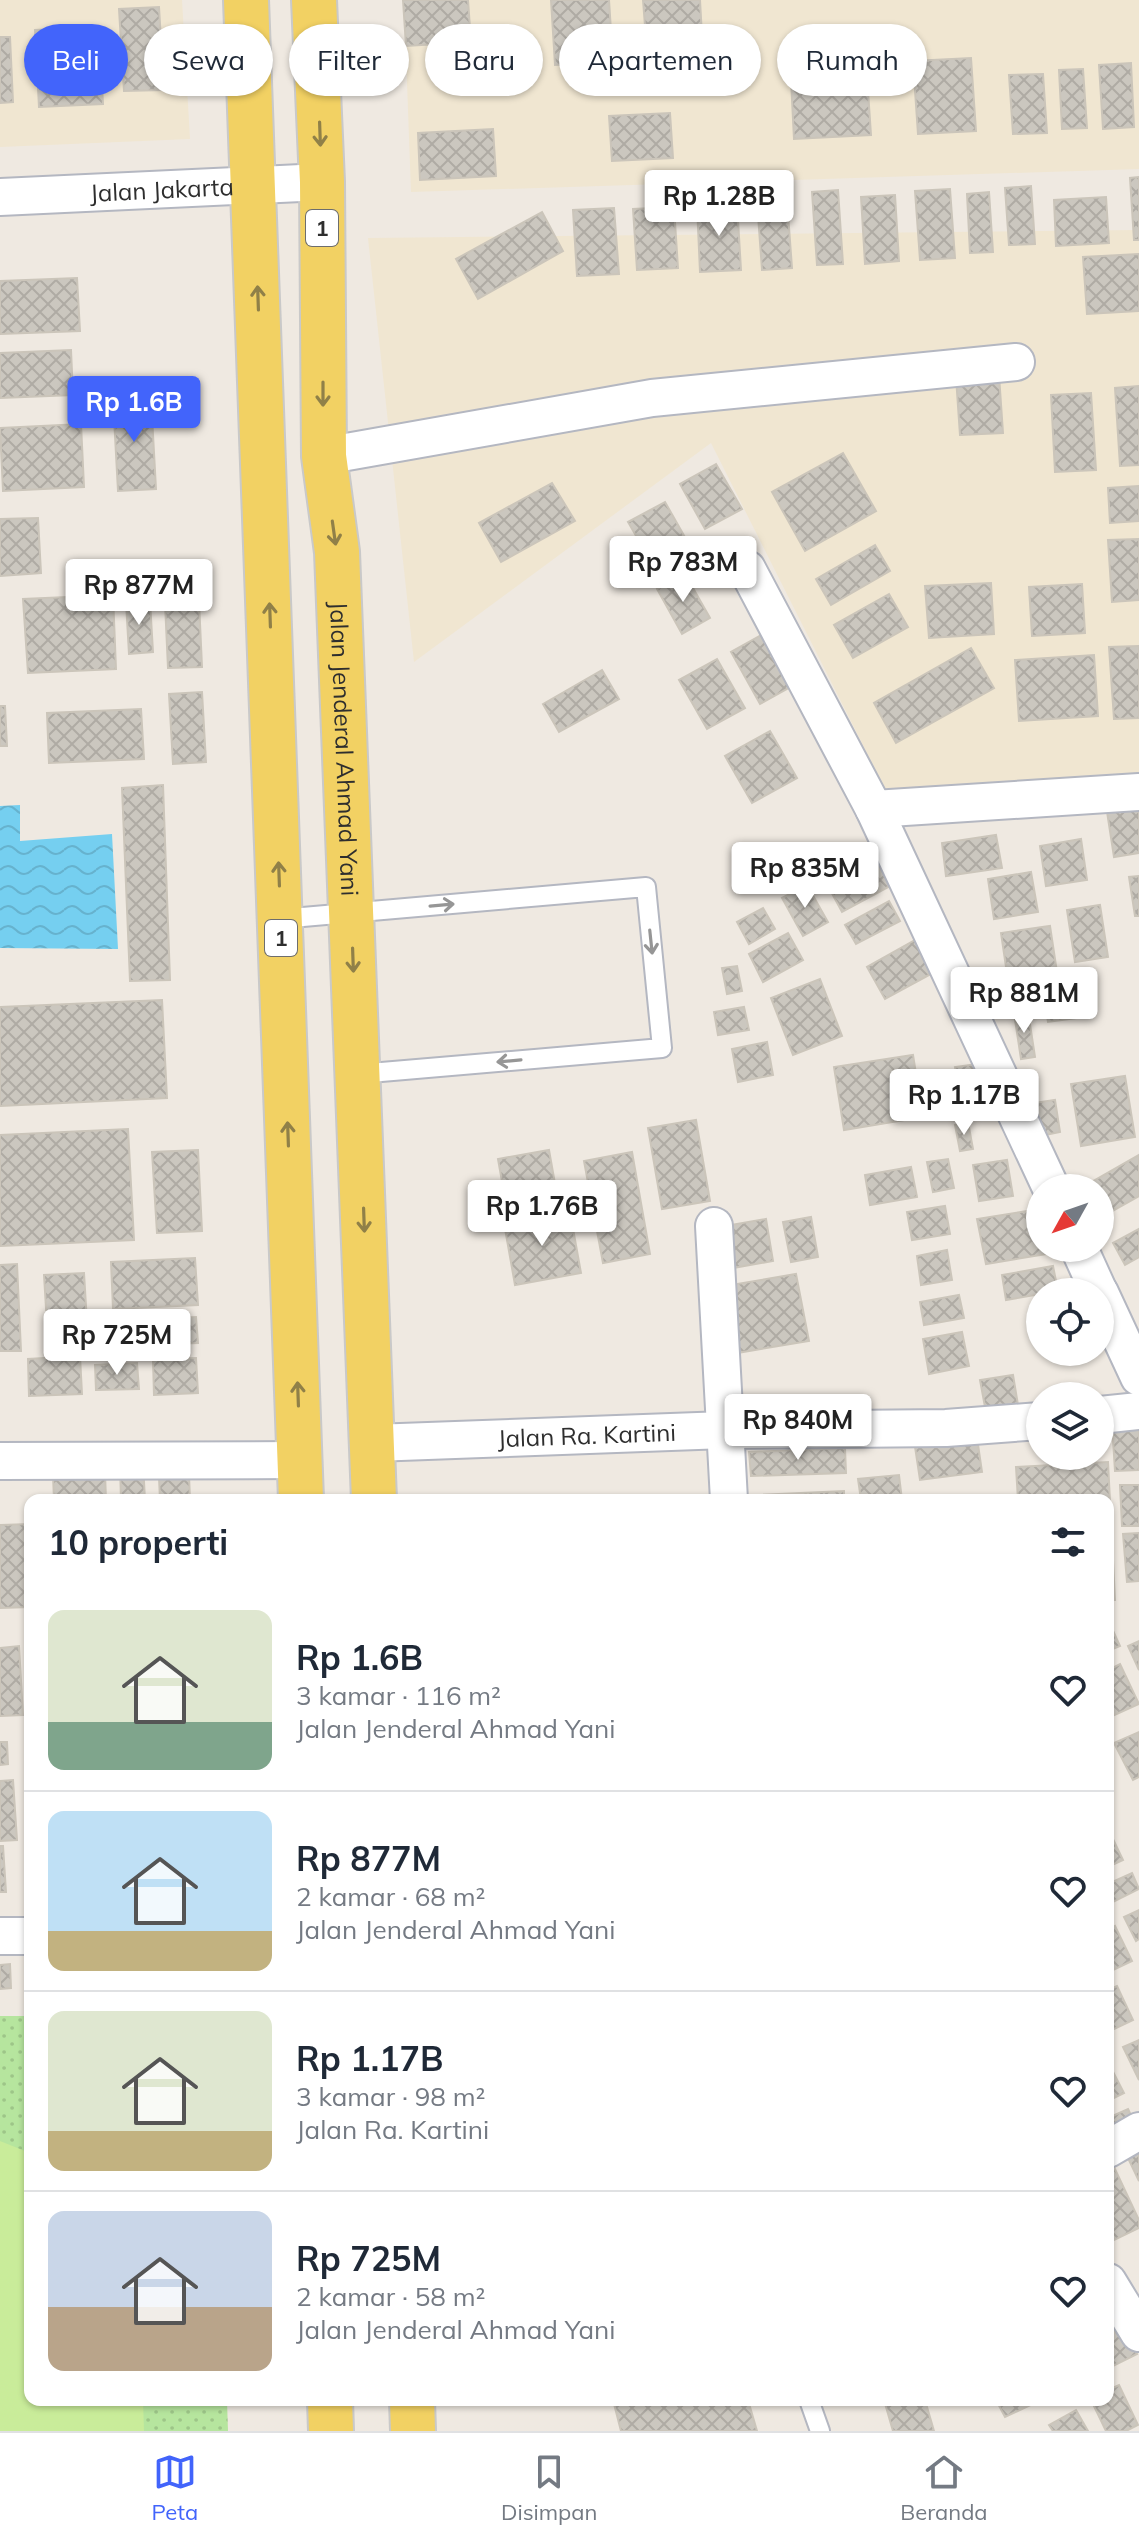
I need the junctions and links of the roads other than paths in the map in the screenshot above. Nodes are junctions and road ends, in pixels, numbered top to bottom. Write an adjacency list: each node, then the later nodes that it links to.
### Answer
1 (246, 0): 4 (main road, 1)
2 (314, 0): 3 (main road, Jalan Jenderal Ahmad Yani / 1, one-way to 3)
3 (322, 182): 4 (street, Jalan Jakarta); 7 (main road, Jalan Jenderal Ahmad Yani / 1, one-way to 7)
4 (254, 188): 5 (street, Jalan Jakarta); 12 (main road, 1, one-way to 4)
5 (0, 197)
6 (1016, 362): 7 (street)
7 (324, 456): 11 (main road, Jalan Jenderal Ahmad Yani / 1, one-way to 11)
8 (747, 569): 10 (street)
9 (1139, 792): 10 (street)
10 (874, 809): 14 (street)
11 (351, 913): 12 (lane); 13 (main road, Jalan Jenderal Ahmad Yani / 1, one-way to 13); 13 (lane, one-way to 13)
12 (280, 919): 24 (main road, 1, one-way to 12)
13 (358, 1074): 22 (main road, Jalan Jenderal Ahmad Yani / 1, one-way to 22)
14 (1044, 1174)
15 (714, 1226): 21 (street)
16 (1114, 1323): 17 (street)
17 (1139, 1377)
18 (1139, 1411): 19 (street)
19 (1114, 1414)
20 (1026, 1422): 21 (street, Jalan Ra. Kartini)
21 (725, 1430): 22 (street, Jalan Ra. Kartini); 26 (street)
22 (373, 1443): 25 (main road, Jalan Jenderal Ahmad Yani / 1)
23 (0, 1461): 24 (street)
24 (300, 1480)
25 (374, 1494)
26 (729, 1494)
27 (0, 1936): 28 (street)
28 (24, 1936)
29 (1139, 2131): 30 (street)
30 (1114, 2146)
31 (1114, 2292): 32 (street)
32 (1139, 2333)
33 (330, 2406): 36 (main road)
34 (412, 2406): 37 (main road)
35 (811, 2406): 38 (lane)
36 (331, 2431)
37 (413, 2431)
38 (820, 2431)

